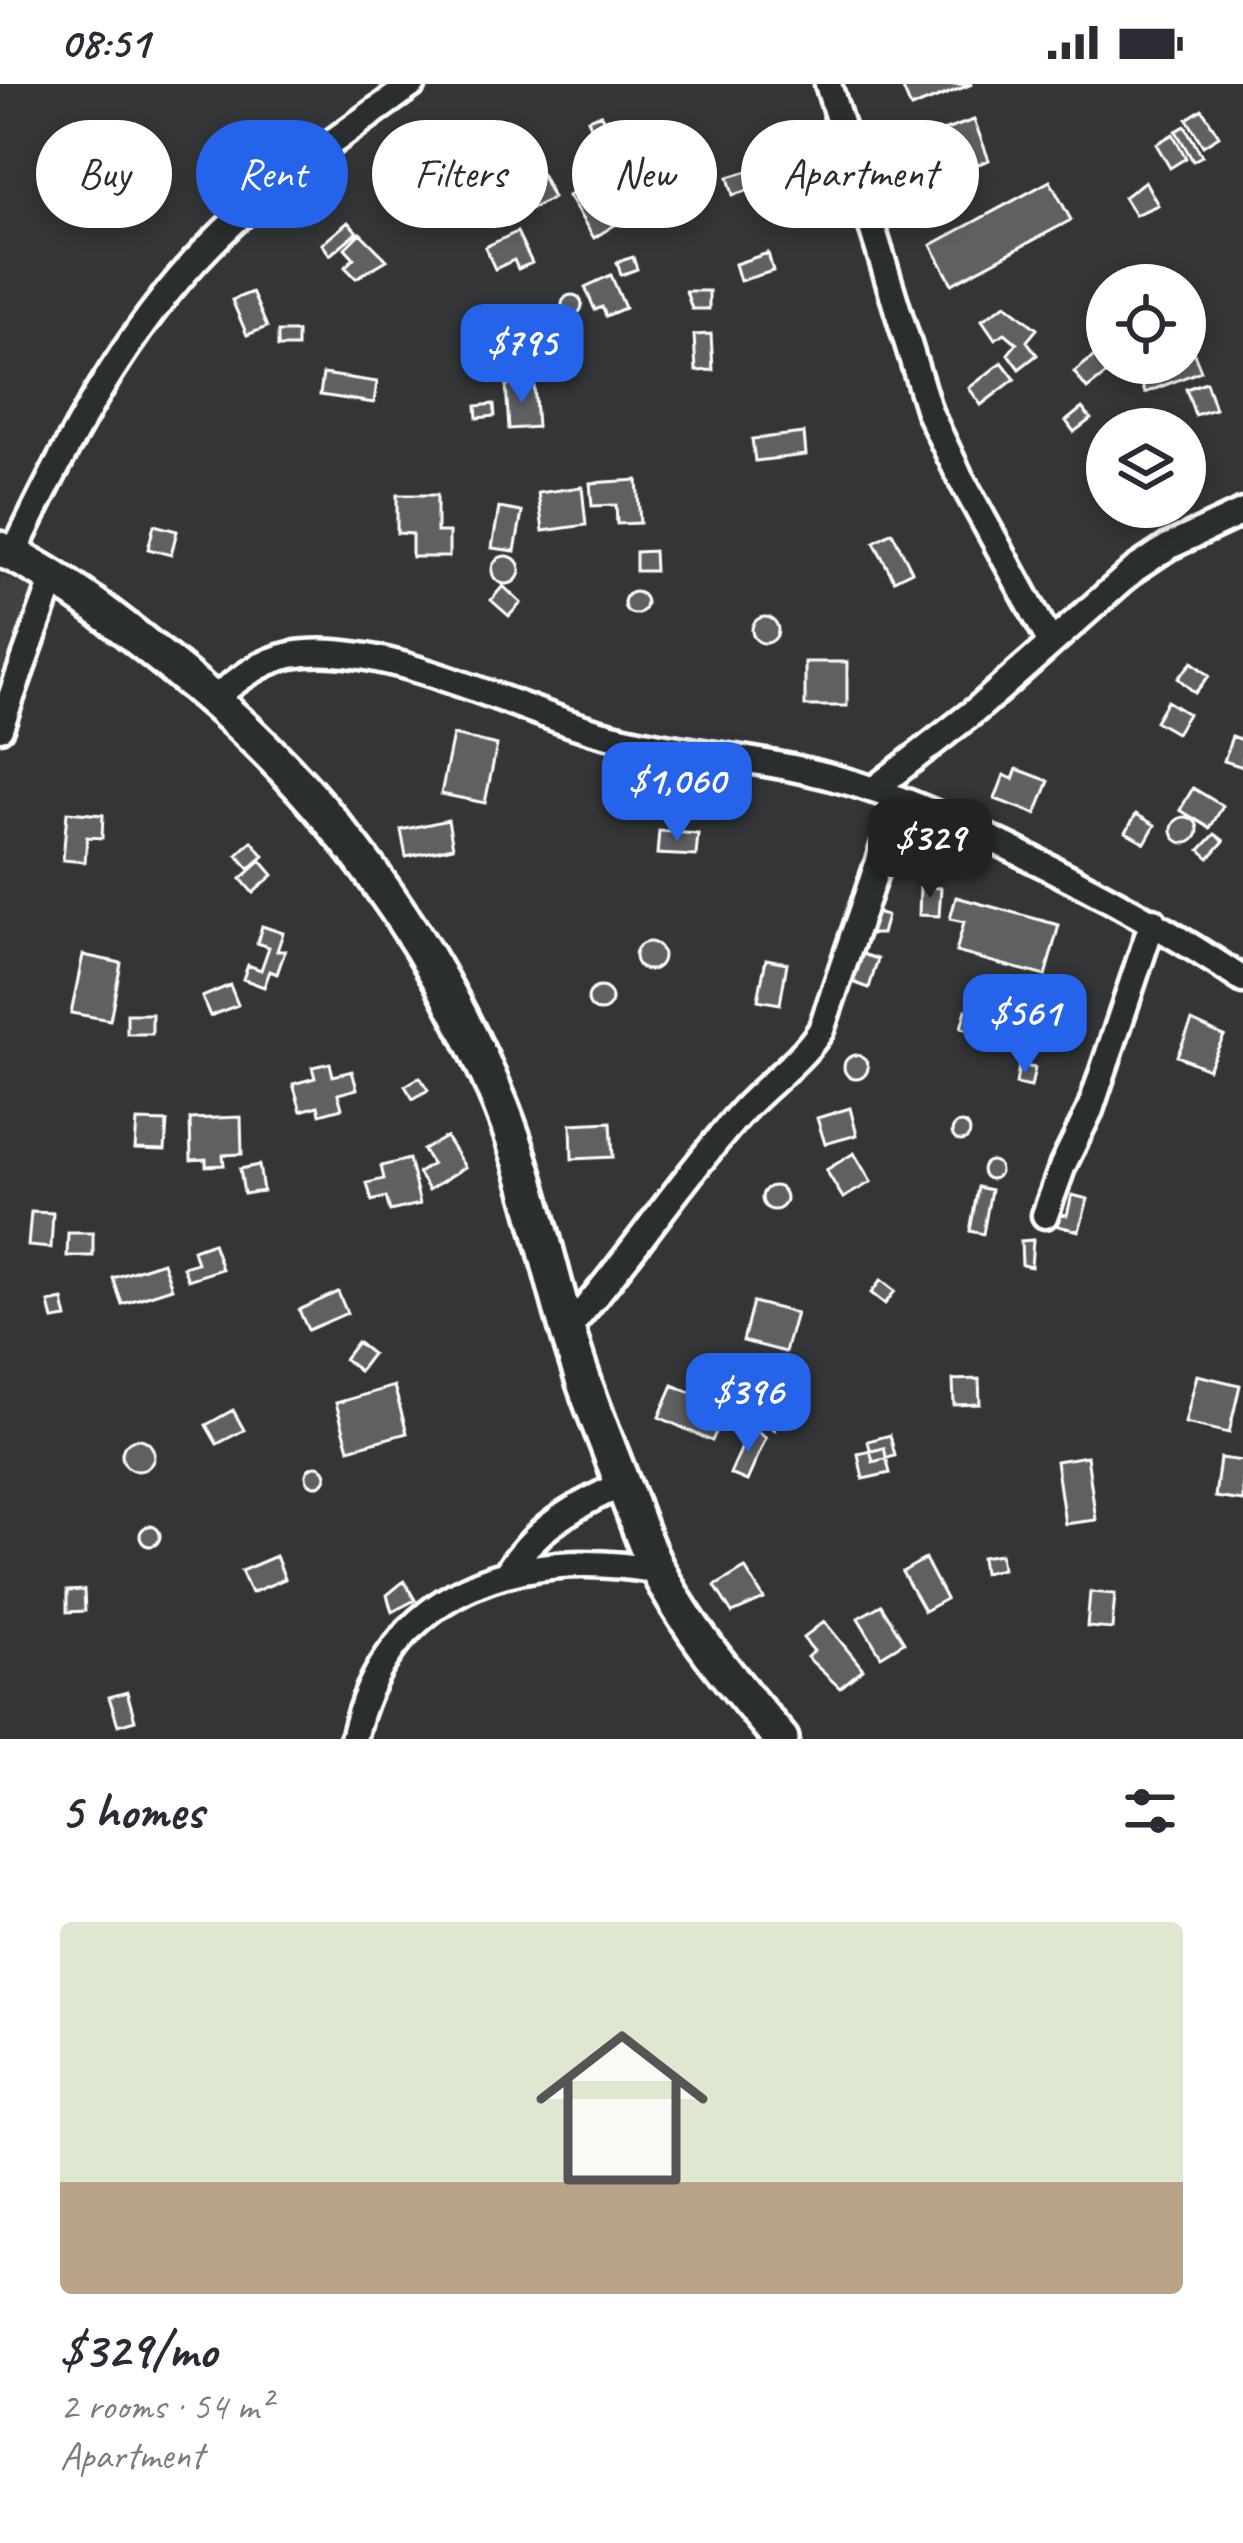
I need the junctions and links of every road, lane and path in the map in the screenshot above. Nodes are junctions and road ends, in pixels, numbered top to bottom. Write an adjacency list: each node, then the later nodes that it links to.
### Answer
1 (412, 84): 4 (street)
2 (828, 84): 6 (street)
3 (1243, 512): 6 (street)
4 (6, 552): 5 (street)
5 (53, 580): 7 (street); 8 (street)
6 (1052, 643): 9 (street)
7 (213, 700): 9 (street); 14 (street)
8 (0, 728)
9 (873, 790): 10 (street)
10 (900, 800): 11 (street); 14 (street)
11 (1153, 920): 12 (street); 13 (street)
12 (1243, 980)
13 (1045, 1215)
14 (567, 1330): 15 (street)
15 (623, 1484): 16 (street); 17 (street)
16 (658, 1571): 17 (street); 19 (street)
17 (506, 1574): 18 (street)
18 (353, 1739)
19 (781, 1739)

